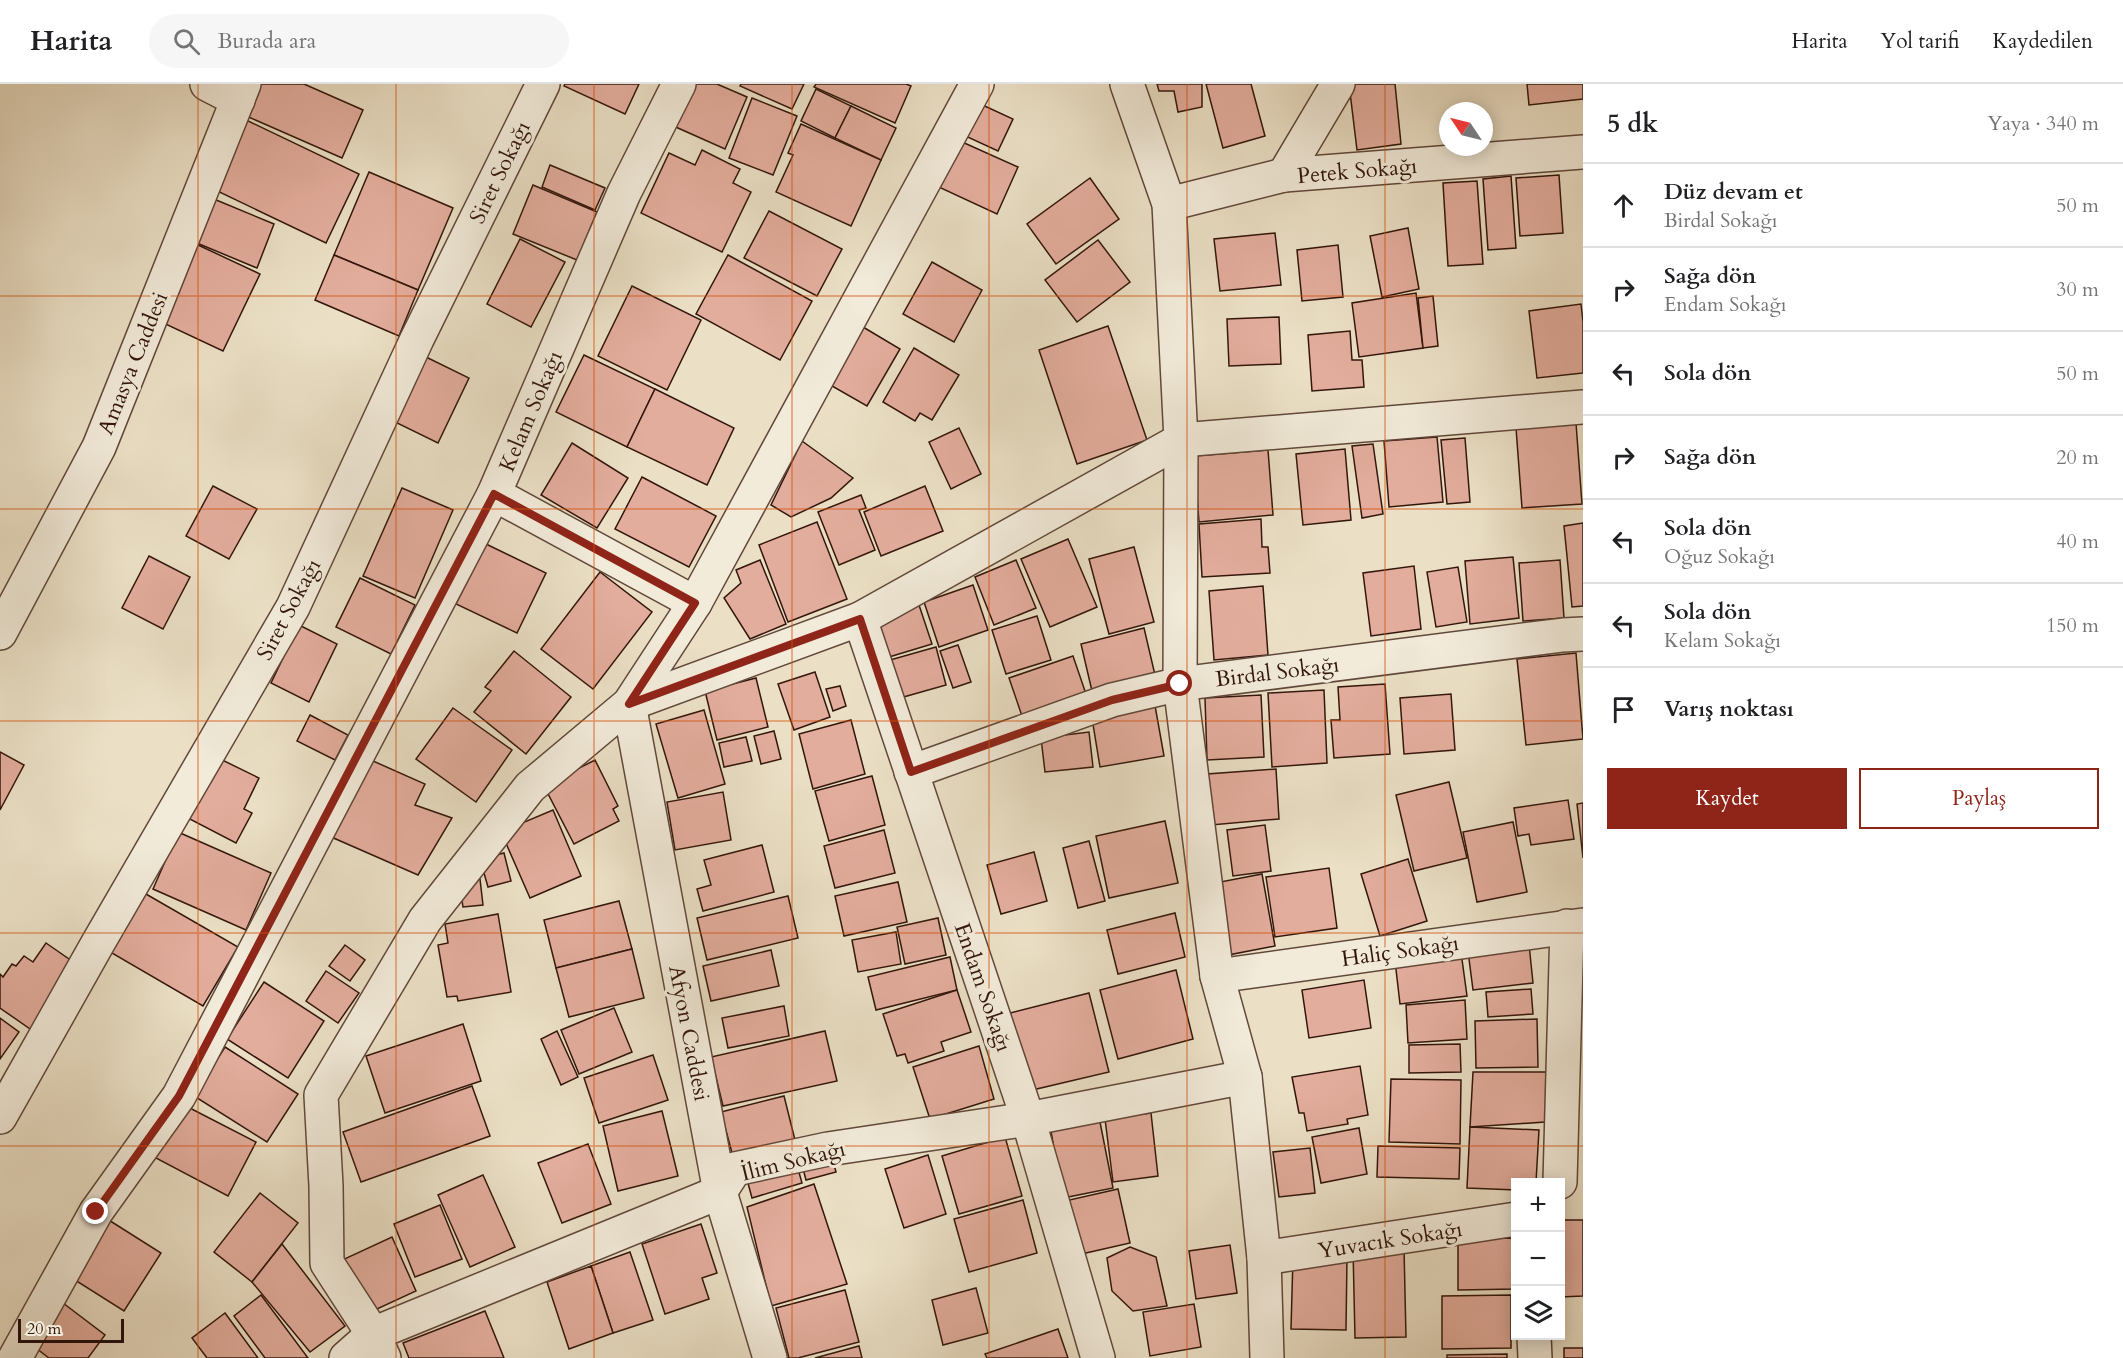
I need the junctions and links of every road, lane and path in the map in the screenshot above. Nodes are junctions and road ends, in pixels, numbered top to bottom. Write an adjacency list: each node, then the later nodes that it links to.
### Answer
1 (207, 84): 7 (street)
2 (543, 84): 24 (street, Siret Sokağı)
3 (679, 84): 13 (street, Kelam Sokağı)
4 (977, 84): 14 (street)
5 (1127, 84): 10 (street)
6 (1338, 84): 9 (street)
7 (241, 92): 16 (street, Amasya Caddesi)
8 (1583, 152): 9 (street, Petek Sokağı)
9 (1284, 175): 10 (street, Petek Sokağı)
10 (1169, 204): 12 (street)
11 (1583, 407): 12 (street)
12 (1181, 440): 15 (street); 18 (street)
13 (494, 494): 14 (street); 34 (street, Kelam Sokağı)
14 (695, 603): 19 (street)
15 (860, 619): 19 (street); 20 (street, Endam Sokağı)
16 (0, 633)
17 (1583, 634): 18 (street, Birdal Sokağı)
18 (1180, 684): 20 (street, Birdal Sokağı); 22 (street)
19 (629, 704): 27 (street, Afyon Caddesi); 33 (street)
20 (911, 772): 25 (street, Endam Sokağı)
21 (1575, 926): 22 (street, Haliç Sokağı); 26 (street)
22 (1217, 976): 23 (street)
23 (1245, 1077): 25 (street, İlim Sokağı); 31 (street)
24 (0, 1117)
25 (1028, 1119): 27 (street, İlim Sokağı); 37 (street, Endam Sokağı)
26 (1560, 1178)
27 (720, 1192): 33 (street, İlim Sokağı); 36 (street, Afyon Caddesi)
28 (1583, 1195): 29 (street)
29 (1565, 1197)
30 (1511, 1220): 31 (street, Yuvacık Sokağı)
31 (1264, 1258): 38 (street)
32 (1534, 1340): 39 (street)
33 (378, 1346): 35 (street, İlim Sokağı)
34 (15, 1358)
35 (346, 1358)
36 (770, 1358)
37 (1098, 1358)
38 (1267, 1358)
39 (1535, 1358)

